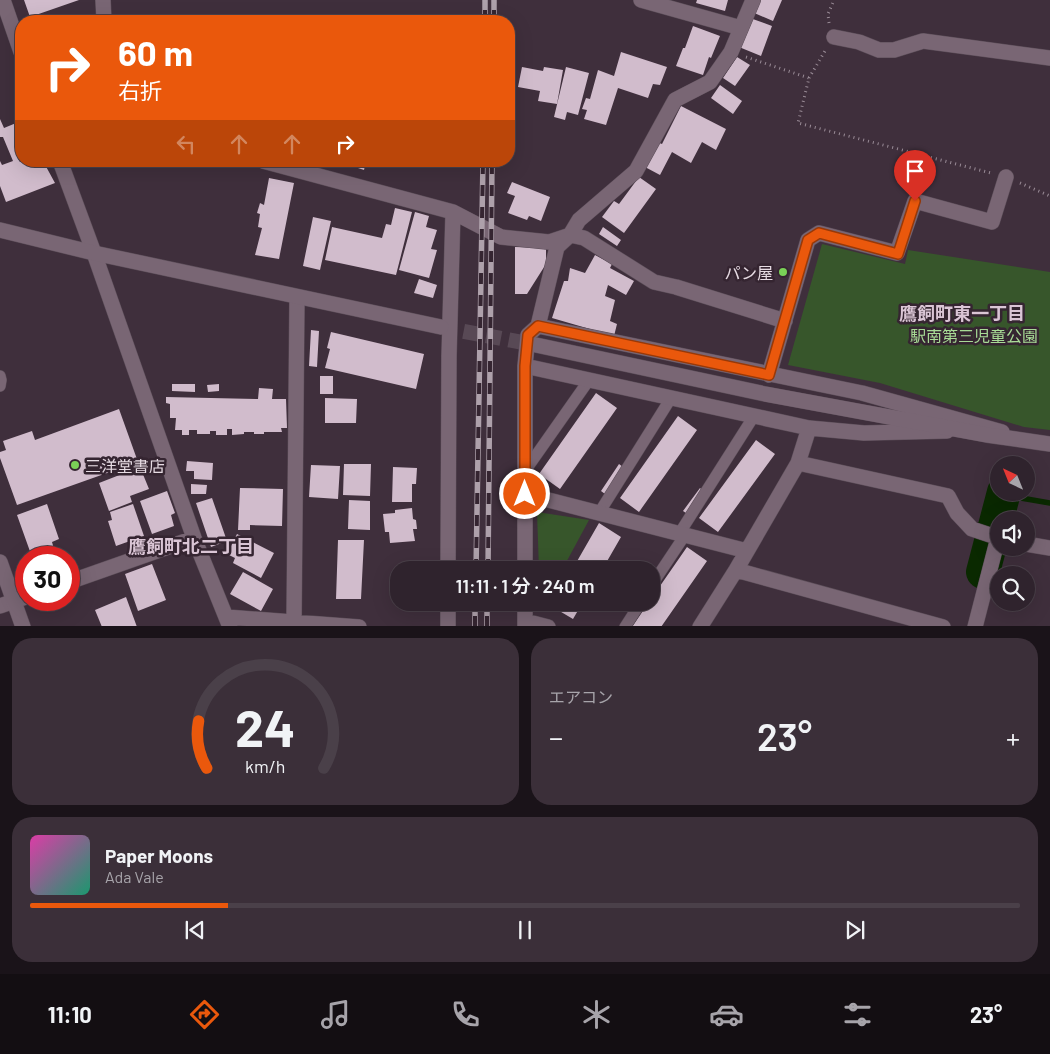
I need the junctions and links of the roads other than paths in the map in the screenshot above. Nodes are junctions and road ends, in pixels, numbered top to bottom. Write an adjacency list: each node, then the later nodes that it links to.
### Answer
1 (3, 0): 7 (street)
2 (103, 0): 5 (street)
3 (641, 0): 6 (street)
4 (753, 0): 6 (street)
5 (104, 15)
6 (741, 28): 15 (street)
7 (15, 35)
8 (834, 37): 9 (street)
9 (1050, 58)
10 (62, 167): 16 (street)
11 (285, 167): 13 (street)
12 (1006, 177): 18 (street)
13 (453, 212): 15 (street); 43 (street)
14 (0, 230): 16 (street)
15 (570, 235): 18 (street); 19 (street)
16 (94, 253): 17 (street); 38 (street)
17 (297, 297): 20 (street); 54 (street)
18 (785, 321): 23 (street)
19 (538, 326): 22 (street); 23 (street)
20 (441, 327)
21 (536, 345): 30 (street)
22 (525, 366): 25 (street); 33 (street)
23 (769, 375): 31 (street)
24 (0, 376): 26 (lane)
25 (589, 380): 27 (street); 33 (lane)
26 (0, 386)
27 (671, 398): 28 (street); 35 (lane)
28 (754, 416): 29 (street); 36 (lane)
29 (809, 428): 30 (street); 32 (street)
30 (965, 430): 31 (street)
31 (1044, 443)
32 (798, 463): 37 (street); 41 (street)
33 (525, 472): 34 (street)
34 (525, 494): 35 (street); 44 (street)
35 (599, 513): 36 (street)
36 (682, 534): 41 (street); 47 (lane)
37 (990, 536)
38 (194, 538): 48 (street); 53 (street)
39 (1035, 546): 40 (street)
40 (1050, 548)
41 (747, 551): 46 (street)
42 (993, 556): 63 (street)
43 (448, 561)
44 (525, 561)
45 (0, 562): 49 (street)
46 (736, 570): 61 (street); 62 (street)
47 (660, 571)
48 (80, 578)
49 (13, 601): 56 (street)
50 (448, 611): 58 (street)
51 (525, 611): 55 (street)
52 (635, 611): 60 (lane)
53 (228, 622): 54 (street)
54 (294, 622): 57 (street)
55 (525, 624): 59 (street)
56 (23, 626)
57 (359, 626)
58 (448, 626)
59 (548, 626)
60 (625, 626)
61 (700, 626)
62 (943, 626)
63 (975, 626)

